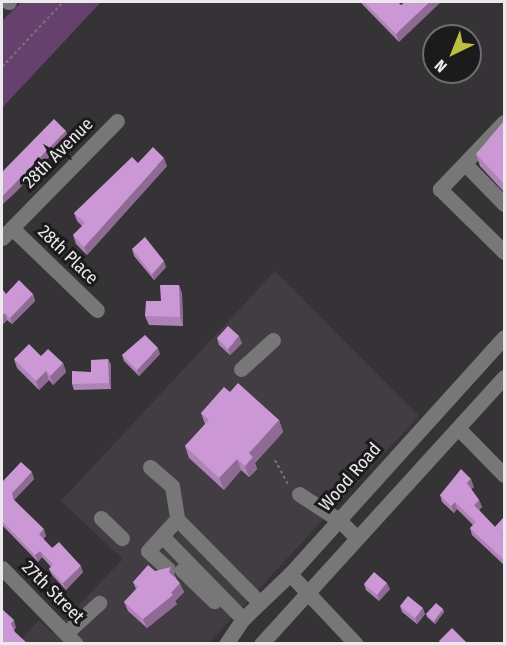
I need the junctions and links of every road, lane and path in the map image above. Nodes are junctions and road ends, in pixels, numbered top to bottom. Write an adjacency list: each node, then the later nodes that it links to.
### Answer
1 (63, 2): 2 (path)
2 (2, 67)
3 (117, 121): 7 (street, 28th Avenue)
4 (504, 122): 5 (street)
5 (465, 164): 6 (street); 8 (street)
6 (504, 204)
7 (7, 233): 9 (street, 28th Place)
8 (504, 252)
9 (97, 310)
10 (504, 337): 21 (street, Wood Road)
11 (273, 340): 12 (street)
12 (242, 369)
13 (504, 377): 14 (street)
14 (459, 429): 17 (street); 23 (street)
15 (275, 460): 18 (path)
16 (150, 467): 20 (street)
17 (504, 475)
18 (299, 494): 21 (street)
19 (101, 518): 22 (street)
20 (177, 519): 24 (street); 29 (street)
21 (339, 519): 23 (street); 26 (street, Wood Road)
22 (122, 538)
23 (357, 538): 27 (street)
24 (155, 544): 28 (street); 28 (street)
25 (2, 568): 32 (street, 27th Street)
26 (290, 574): 27 (street); 29 (street, Wood Road)
27 (307, 594): 34 (street); 35 (street)
28 (214, 601): 31 (street)
29 (259, 602): 31 (street, Wood Road)
30 (99, 603): 32 (street)
31 (243, 619): 33 (street, Wood Road)
32 (71, 638)
33 (226, 644)
34 (261, 644)
35 (356, 644)

